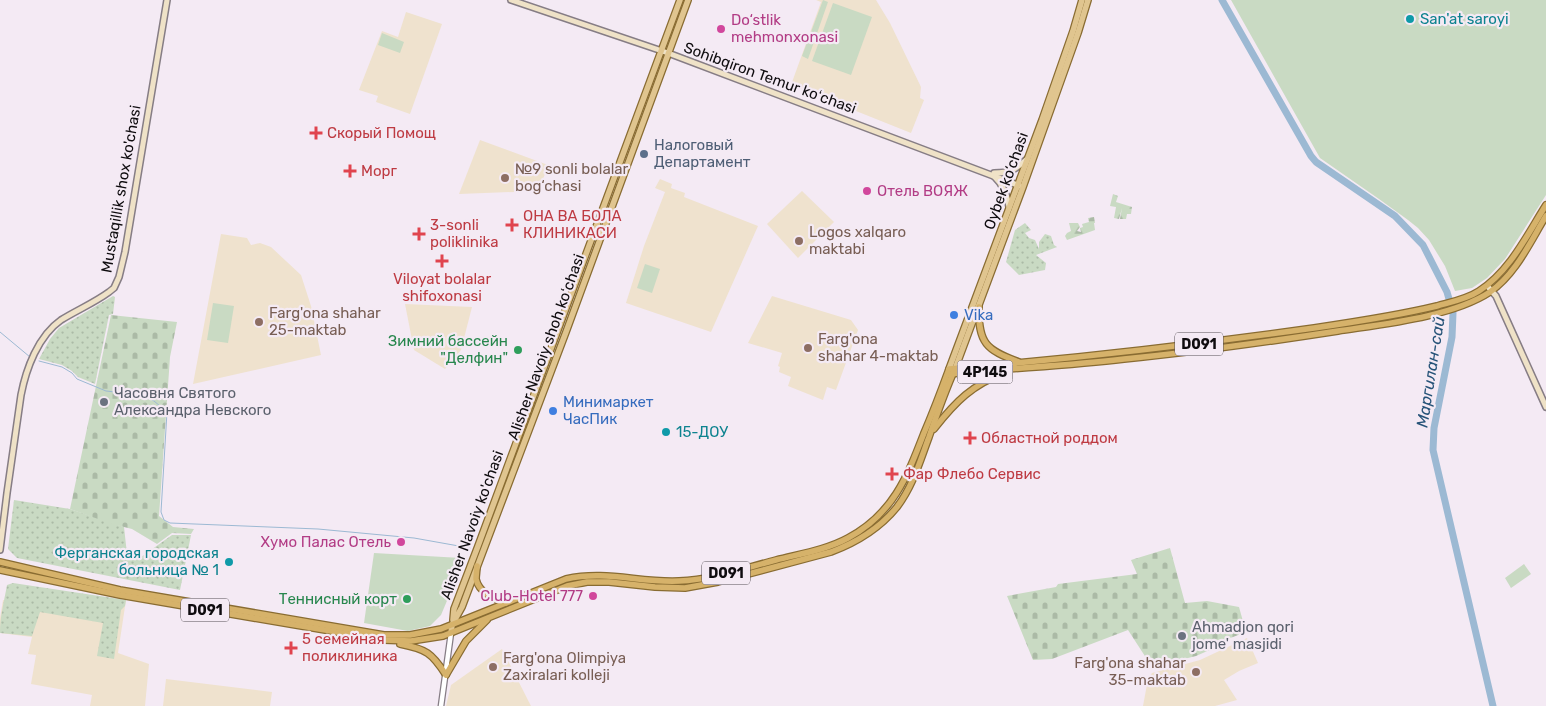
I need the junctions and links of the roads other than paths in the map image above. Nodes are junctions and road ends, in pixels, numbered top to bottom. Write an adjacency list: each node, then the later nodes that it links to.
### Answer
1 (167, 0): 24 (main road, Mustaqillik shox ko'chasi)
2 (511, 0): 7 (main road, Sohibqiron Temur koʻchasi)
3 (680, 0): 7 (main road, Alisher Navoiy shoh koʻchasi)
4 (688, 0): 8 (main road, Alisher Navoiy shoh koʻchasi)
5 (1082, 0): 9 (main road, Oybek ko‘chasi)
6 (1088, 0): 11 (main road, Oybek ko‘chasi)
7 (662, 51): 8 (main road, Sohibqiron Temur koʻchasi); 18 (main road, Alisher Navoiy shoh koʻchasi)
8 (668, 54): 10 (main road, Sohibqiron Temur koʻchasi); 26 (main road, Alisher Navoiy shoh koʻchasi)
9 (1027, 159): 10 (main road); 11 (main road, Oybek ko‘chasi)
10 (990, 173): 11 (main road, Sohibqiron Temur koʻchasi); 13 (main road)
11 (1021, 186): 13 (main road, Oybek ko‘chasi); 17 (main road, Oybek ko‘chasi)
12 (1546, 205): 15 (highway, D091)
13 (1009, 207): 20 (main road, Oybek ko‘chasi)
14 (1546, 216): 16 (highway, D091)
15 (1487, 285): 16 (main road); 19 (highway, D091)
16 (1492, 291): 19 (highway, D091); 21 (main road)
17 (979, 307): 19 (highway); 20 (main road, Oybek ko‘chasi)
18 (561, 323): 30 (main road, Alisher Navoiy ko'chasi)
19 (1022, 366): 20 (highway, 4P145); 22 (highway, D091)
20 (951, 372): 22 (highway, D091); 23 (highway, D091)
21 (1546, 407)
22 (930, 434): 23 (highway, D091)
23 (866, 531): 28 (highway, D091); 29 (highway, D091)
24 (0, 550)
25 (0, 562): 30 (highway, D091)
26 (477, 566): 28 (highway); 30 (main road, Alisher Navoiy shoh koʻchasi)
27 (0, 570): 32 (highway, D091)
28 (506, 603): 30 (highway, D091)
29 (492, 616): 31 (highway, D091); 33 (highway)
30 (452, 625): 31 (main road, Alisher Navoiy shoh koʻchasi)
31 (451, 633): 32 (highway, D091); 33 (street, Alisher Navoiy shoh koʻchasi)
32 (384, 640): 33 (highway)
33 (446, 675): 34 (street, Alisher Navoiy shoh koʻchasi)
34 (441, 706)

